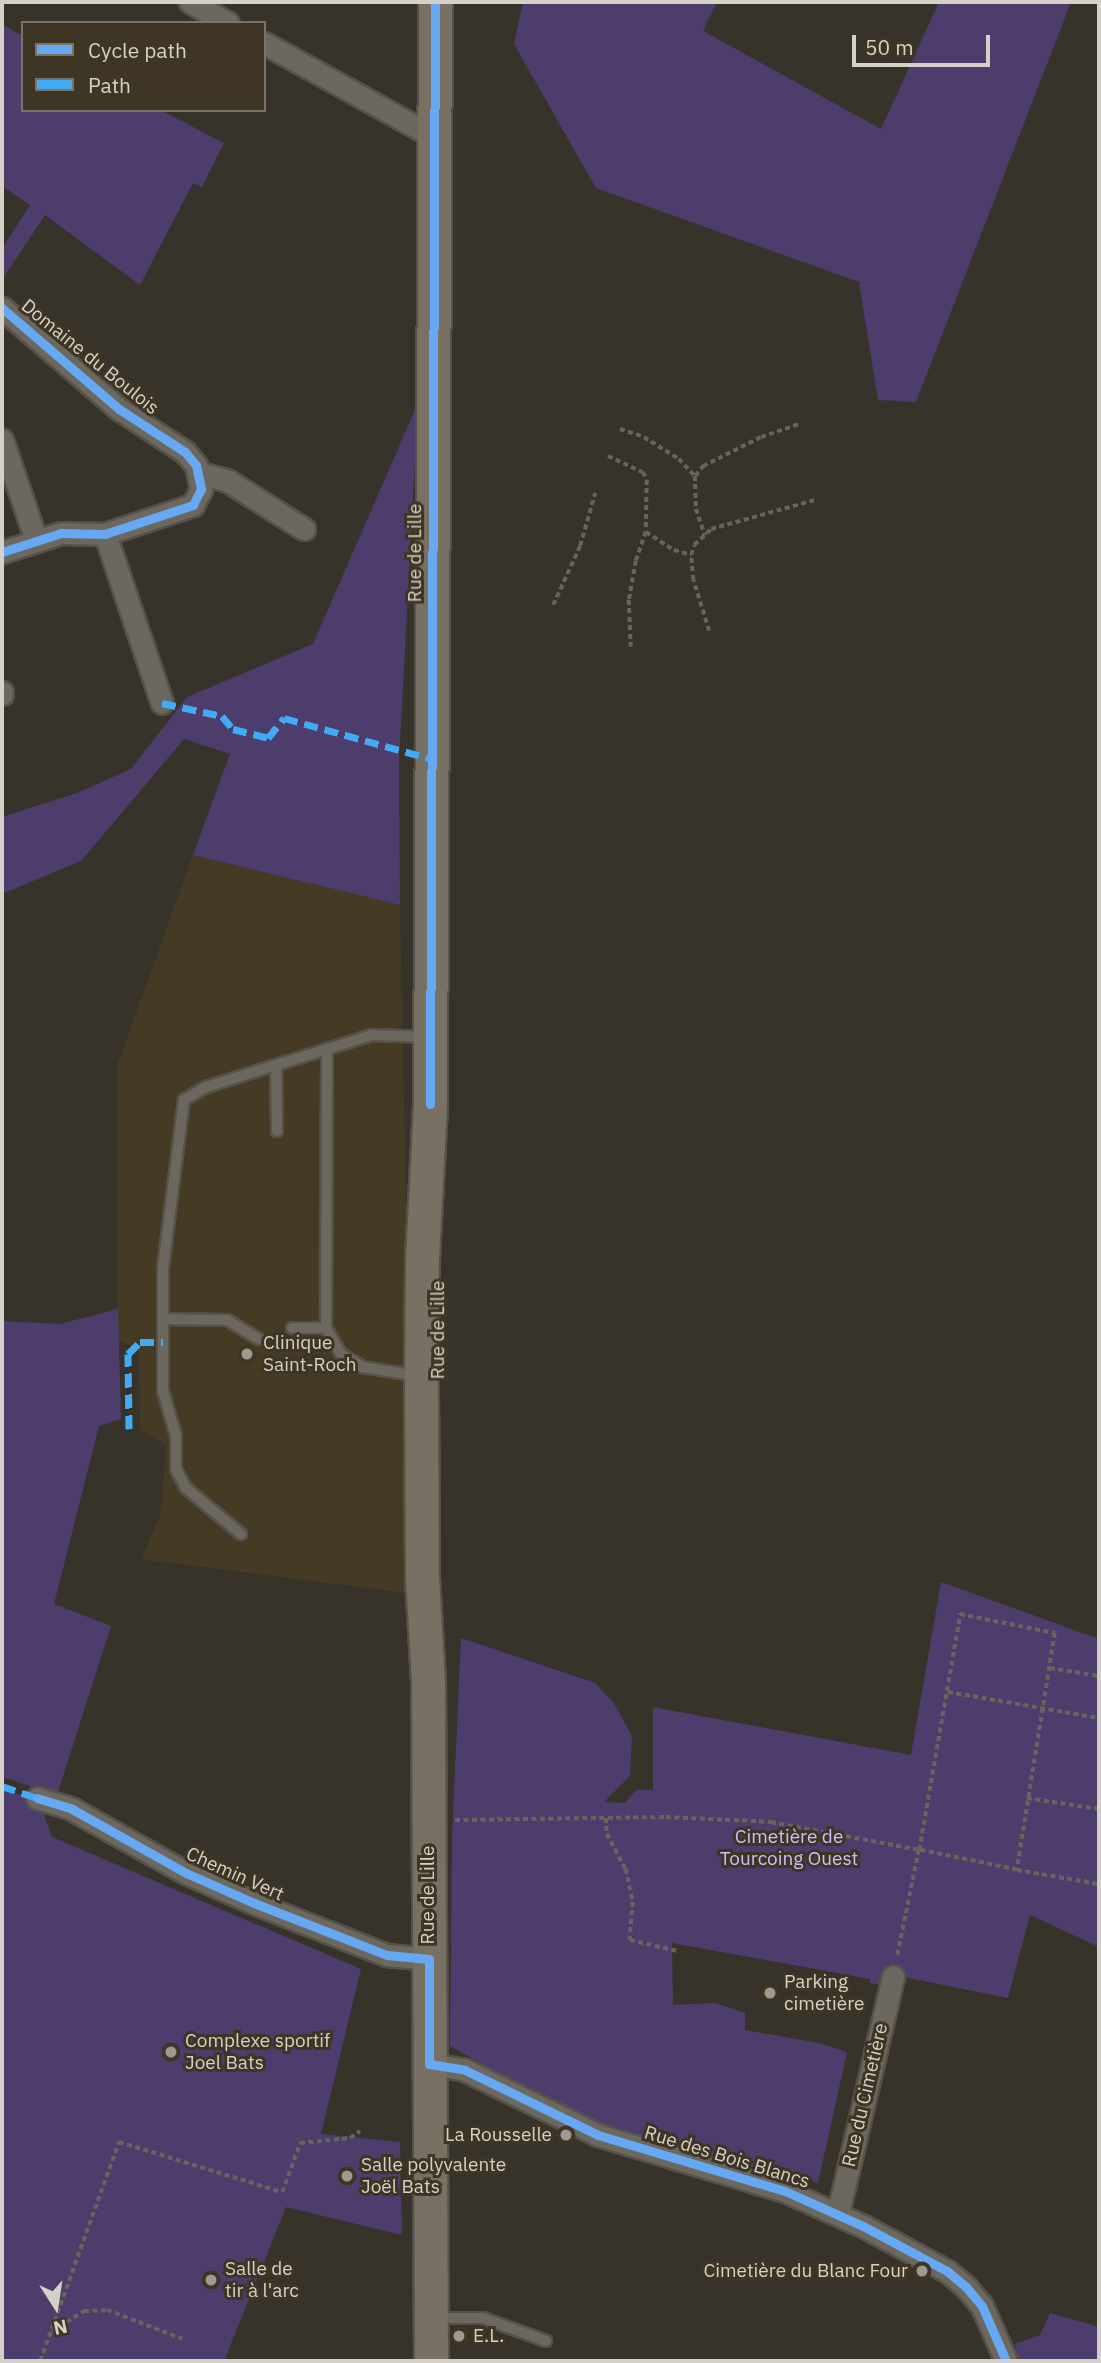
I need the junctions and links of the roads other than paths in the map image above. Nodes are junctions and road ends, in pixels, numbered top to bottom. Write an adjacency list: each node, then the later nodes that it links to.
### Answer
1 (190, 2): 3 (street)
2 (435, 2): 5 (main road, Rue de Lille)
3 (224, 21)
4 (266, 44): 5 (street)
5 (434, 137): 14 (main road, Rue de Lille)
6 (2, 308): 8 (street, Domaine du Boulois)
7 (2, 440): 11 (street)
8 (199, 473): 9 (street); 10 (street)
9 (304, 529)
10 (105, 534): 11 (street); 13 (street)
11 (36, 540): 12 (street)
12 (2, 552)
13 (162, 703)
14 (430, 1037): 15 (lane); 17 (main road, Rue de Lille)
15 (327, 1050): 16 (lane); 21 (lane)
16 (276, 1066): 18 (lane); 19 (lane)
17 (430, 1104): 23 (main road, Rue de Lille); 26 (main road, Rue de Lille)
18 (277, 1131)
19 (163, 1319): 22 (lane); 25 (lane)
20 (292, 1328): 21 (lane)
21 (326, 1328): 23 (lane)
22 (259, 1339)
23 (421, 1377): 24 (lane); 26 (main road, Rue de Lille)
24 (433, 1413)
25 (241, 1534)
26 (428, 1681): 28 (main road, Rue de Lille)
27 (37, 1798): 28 (street, Chemin Vert)
28 (429, 1959): 30 (main road, Rue de Lille)
29 (893, 1976): 31 (street, Rue du Cimetière)
30 (429, 2064): 31 (street, Rue des Bois Blancs); 32 (main road, Rue de Lille)
31 (838, 2213): 35 (street, Rue des Bois Blancs)
32 (430, 2318): 33 (lane); 34 (main road, Rue de Lille)
33 (546, 2342)
34 (430, 2361)
35 (1006, 2361)

